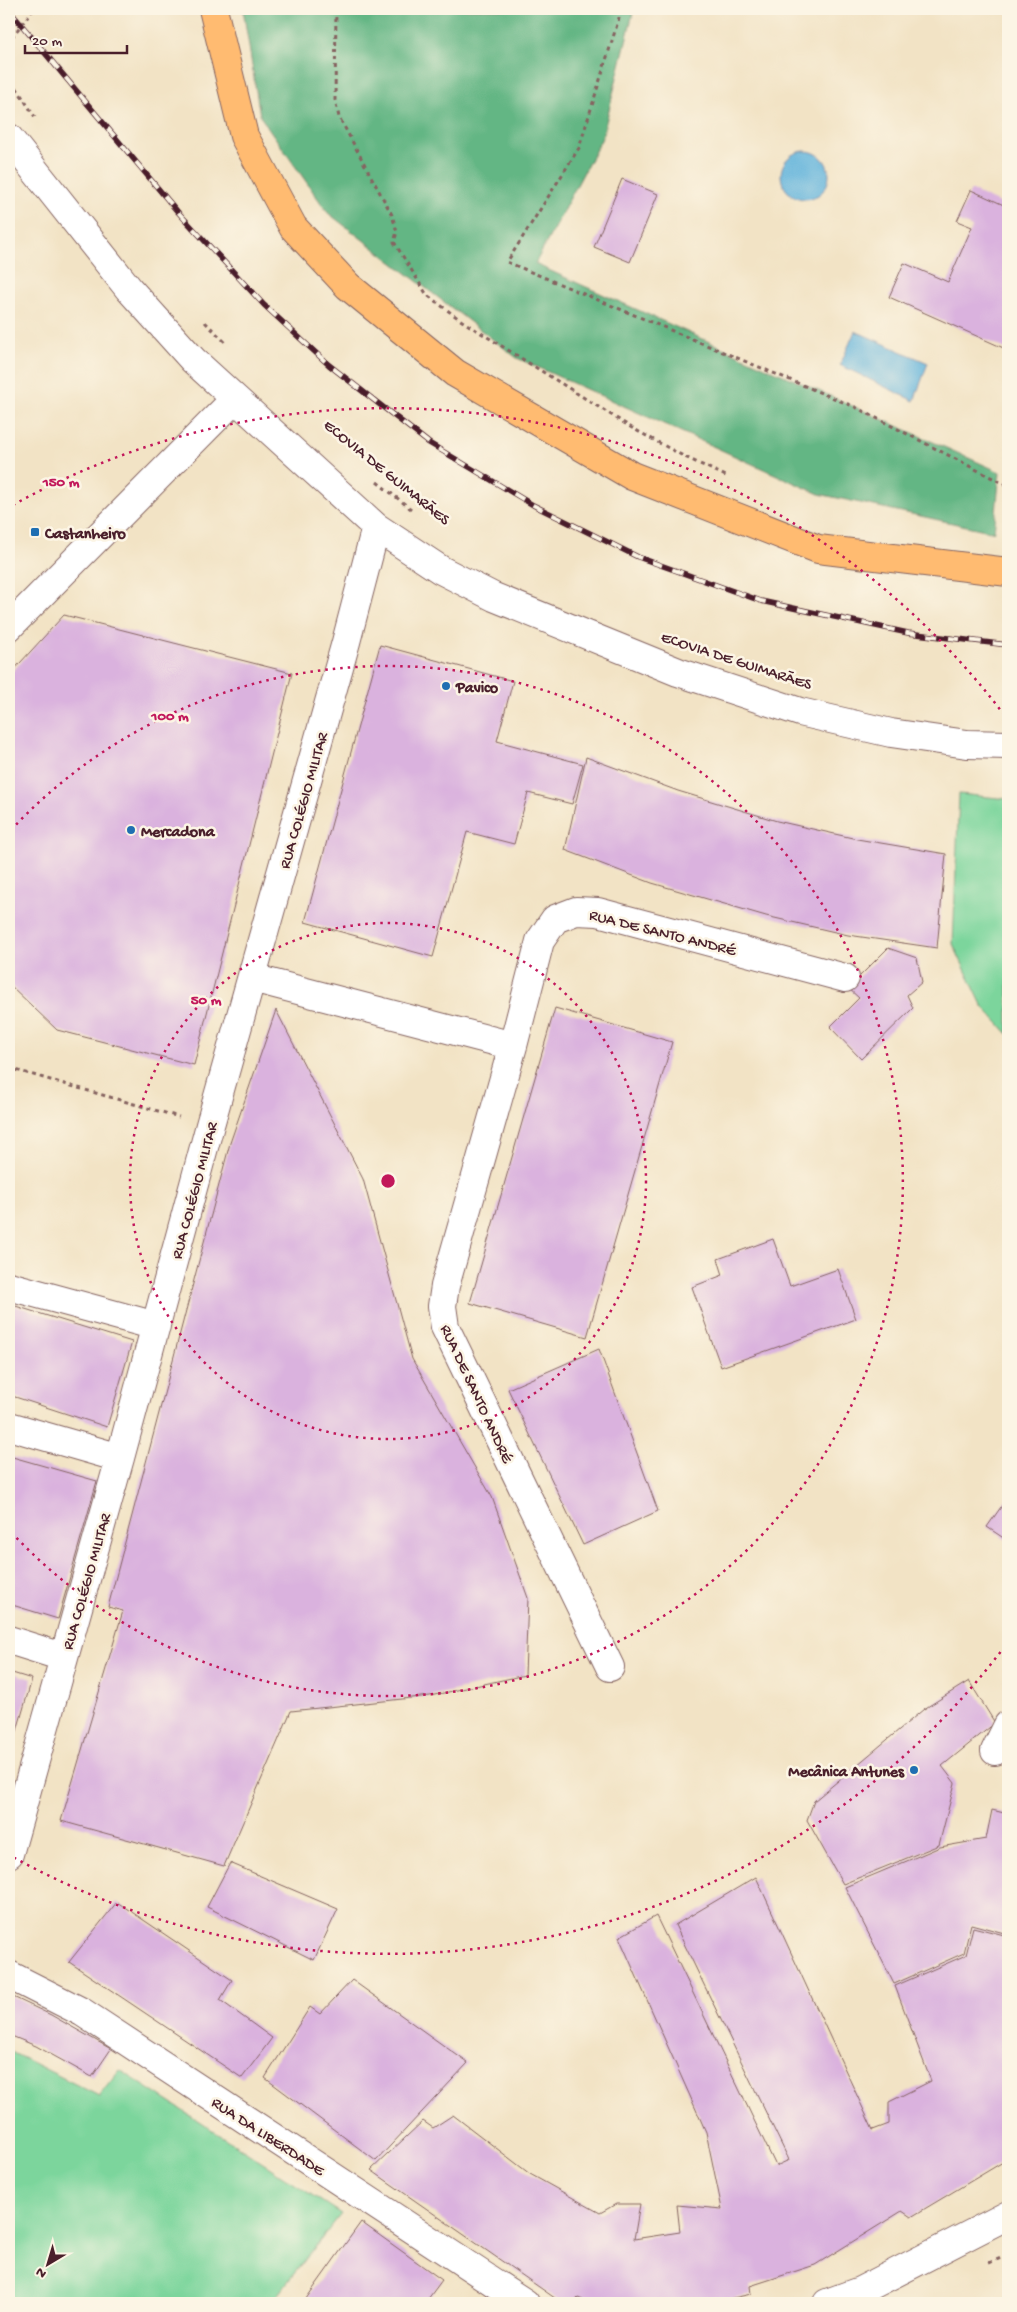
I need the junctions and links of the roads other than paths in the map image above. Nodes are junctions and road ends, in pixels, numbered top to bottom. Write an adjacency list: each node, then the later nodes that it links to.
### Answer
1 (213, 9): 5 (main road)
2 (9, 138): 3 (street)
3 (235, 399): 4 (street); 6 (street)
4 (376, 527): 7 (street); 8 (street, RUA COLÉGIO MILITAR)
5 (1008, 572)
6 (9, 627)
7 (1008, 745)
8 (252, 978): 10 (street); 12 (street, RUA COLÉGIO MILITAR)
9 (845, 978): 10 (street, RUA DE SANTO ANDRÉ)
10 (513, 1046): 17 (street, RUA DE SANTO ANDRÉ)
11 (9, 1286): 12 (street)
12 (156, 1326): 14 (street, RUA COLÉGIO MILITAR)
13 (9, 1426): 14 (street)
14 (120, 1458): 16 (street, RUA COLÉGIO MILITAR)
15 (9, 1640): 16 (street)
16 (63, 1656): 20 (street, RUA COLÉGIO MILITAR)
17 (610, 1668)
18 (1008, 1725): 19 (street)
19 (996, 1751)
20 (9, 1854)
21 (9, 1975): 23 (street, RUA DA LIBERDADE)
22 (1008, 2214): 24 (street)
23 (525, 2303)
24 (827, 2303)

